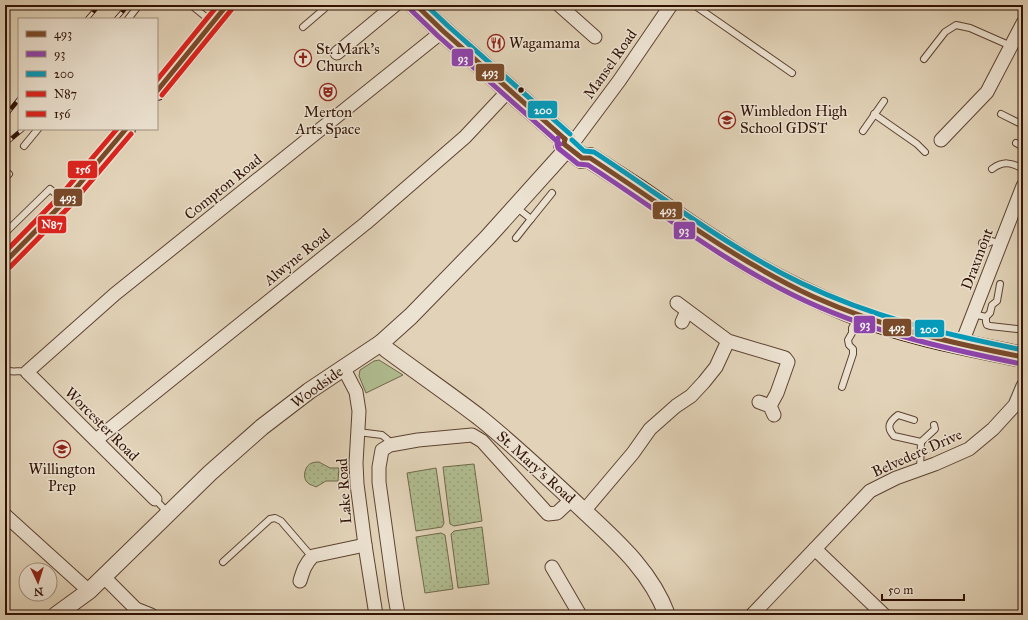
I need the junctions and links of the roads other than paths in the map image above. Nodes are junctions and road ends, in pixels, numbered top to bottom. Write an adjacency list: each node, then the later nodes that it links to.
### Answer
1 (139, 5): 10 (lane)
2 (192, 5): 11 (lane)
3 (226, 5): 11 (main road)
4 (322, 5): 13 (lane)
5 (395, 5): 17 (street)
6 (416, 5): 14 (main road)
7 (559, 5): 15 (street)
8 (671, 5): 30 (street, Mansel Road)
9 (694, 5): 19 (lane)
10 (129, 18)
11 (213, 23): 21 (main road)
12 (1023, 23): 16 (street)
13 (303, 27)
14 (443, 31): 20 (main road); 59 (street, Compton Road)
15 (595, 37)
16 (1011, 46): 18 (lane); 29 (street)
17 (337, 53)
18 (924, 59)
19 (792, 73)
20 (510, 89): 30 (main road); 66 (street, Alwyne Road)
21 (158, 90)
22 (884, 102): 23 (lane)
23 (874, 114): 28 (lane); 34 (lane)
24 (1001, 114): 25 (lane)
25 (1023, 124)
26 (37, 130): 32 (lane)
27 (125, 130): 39 (main road)
28 (863, 131)
29 (940, 140)
30 (570, 142): 40 (street, Woodside); 50 (main road)
31 (1016, 144): 33 (lane)
32 (24, 146)
33 (1023, 147)
34 (925, 152)
35 (992, 169): 36 (lane)
36 (1023, 169)
37 (1023, 186): 45 (street, Draxmont)
38 (552, 193): 41 (lane)
39 (65, 201): 42 (lane); 46 (main road)
40 (516, 207): 41 (lane); 54 (street, Woodside)
41 (531, 219): 43 (lane)
42 (5, 226)
43 (516, 238)
44 (982, 242): 45 (lane)
45 (1000, 244): 49 (street, Draxmont)
46 (5, 262)
47 (1000, 284): 51 (lane)
48 (682, 312): 53 (street)
49 (973, 314): 51 (lane); 55 (street, Draxmont)
50 (858, 315): 55 (main road); 61 (lane)
51 (986, 317): 52 (lane)
52 (1017, 329)
53 (728, 341): 62 (street); 72 (street)
54 (380, 343): 57 (street, Woodside); 71 (street, St. Mary's Road)
55 (961, 345): 56 (main road)
56 (1023, 357)
57 (343, 367): 65 (street, Lake Road); 73 (street, Woodside)
58 (5, 370): 59 (lane)
59 (27, 372): 66 (street, Worcester Road)
60 (1023, 386): 69 (street, Belvedere Drive)
61 (842, 387)
62 (768, 407)
63 (914, 420): 67 (lane)
64 (934, 424): 67 (lane)
65 (358, 432): 68 (lane); 75 (street, Lake Road)
66 (96, 440): 70 (street, Worcester Road)
67 (921, 442): 69 (lane)
68 (390, 445): 71 (street); 87 (street)
69 (920, 470): 76 (street, Belvedere Drive)
70 (156, 499): 73 (lane)
71 (572, 499): 72 (street, St. Mary's Road)
72 (584, 510): 88 (street, St. Mary's Road)
73 (169, 514): 80 (street, Woodside)
74 (5, 515): 82 (street)
75 (365, 545): 77 (street); 86 (street, Lake Road)
76 (815, 548): 89 (street, Belvedere Drive); 90 (street)
77 (312, 557): 78 (lane); 81 (street)
78 (223, 562)
79 (552, 567): 83 (street)
80 (104, 577): 82 (street, Woodside); 85 (street)
81 (300, 581)
82 (89, 591): 84 (street, Woodside)
83 (576, 613)
84 (56, 615)
85 (152, 615)
86 (376, 615)
87 (400, 615)
88 (667, 615)
89 (752, 615)
90 (884, 615)

